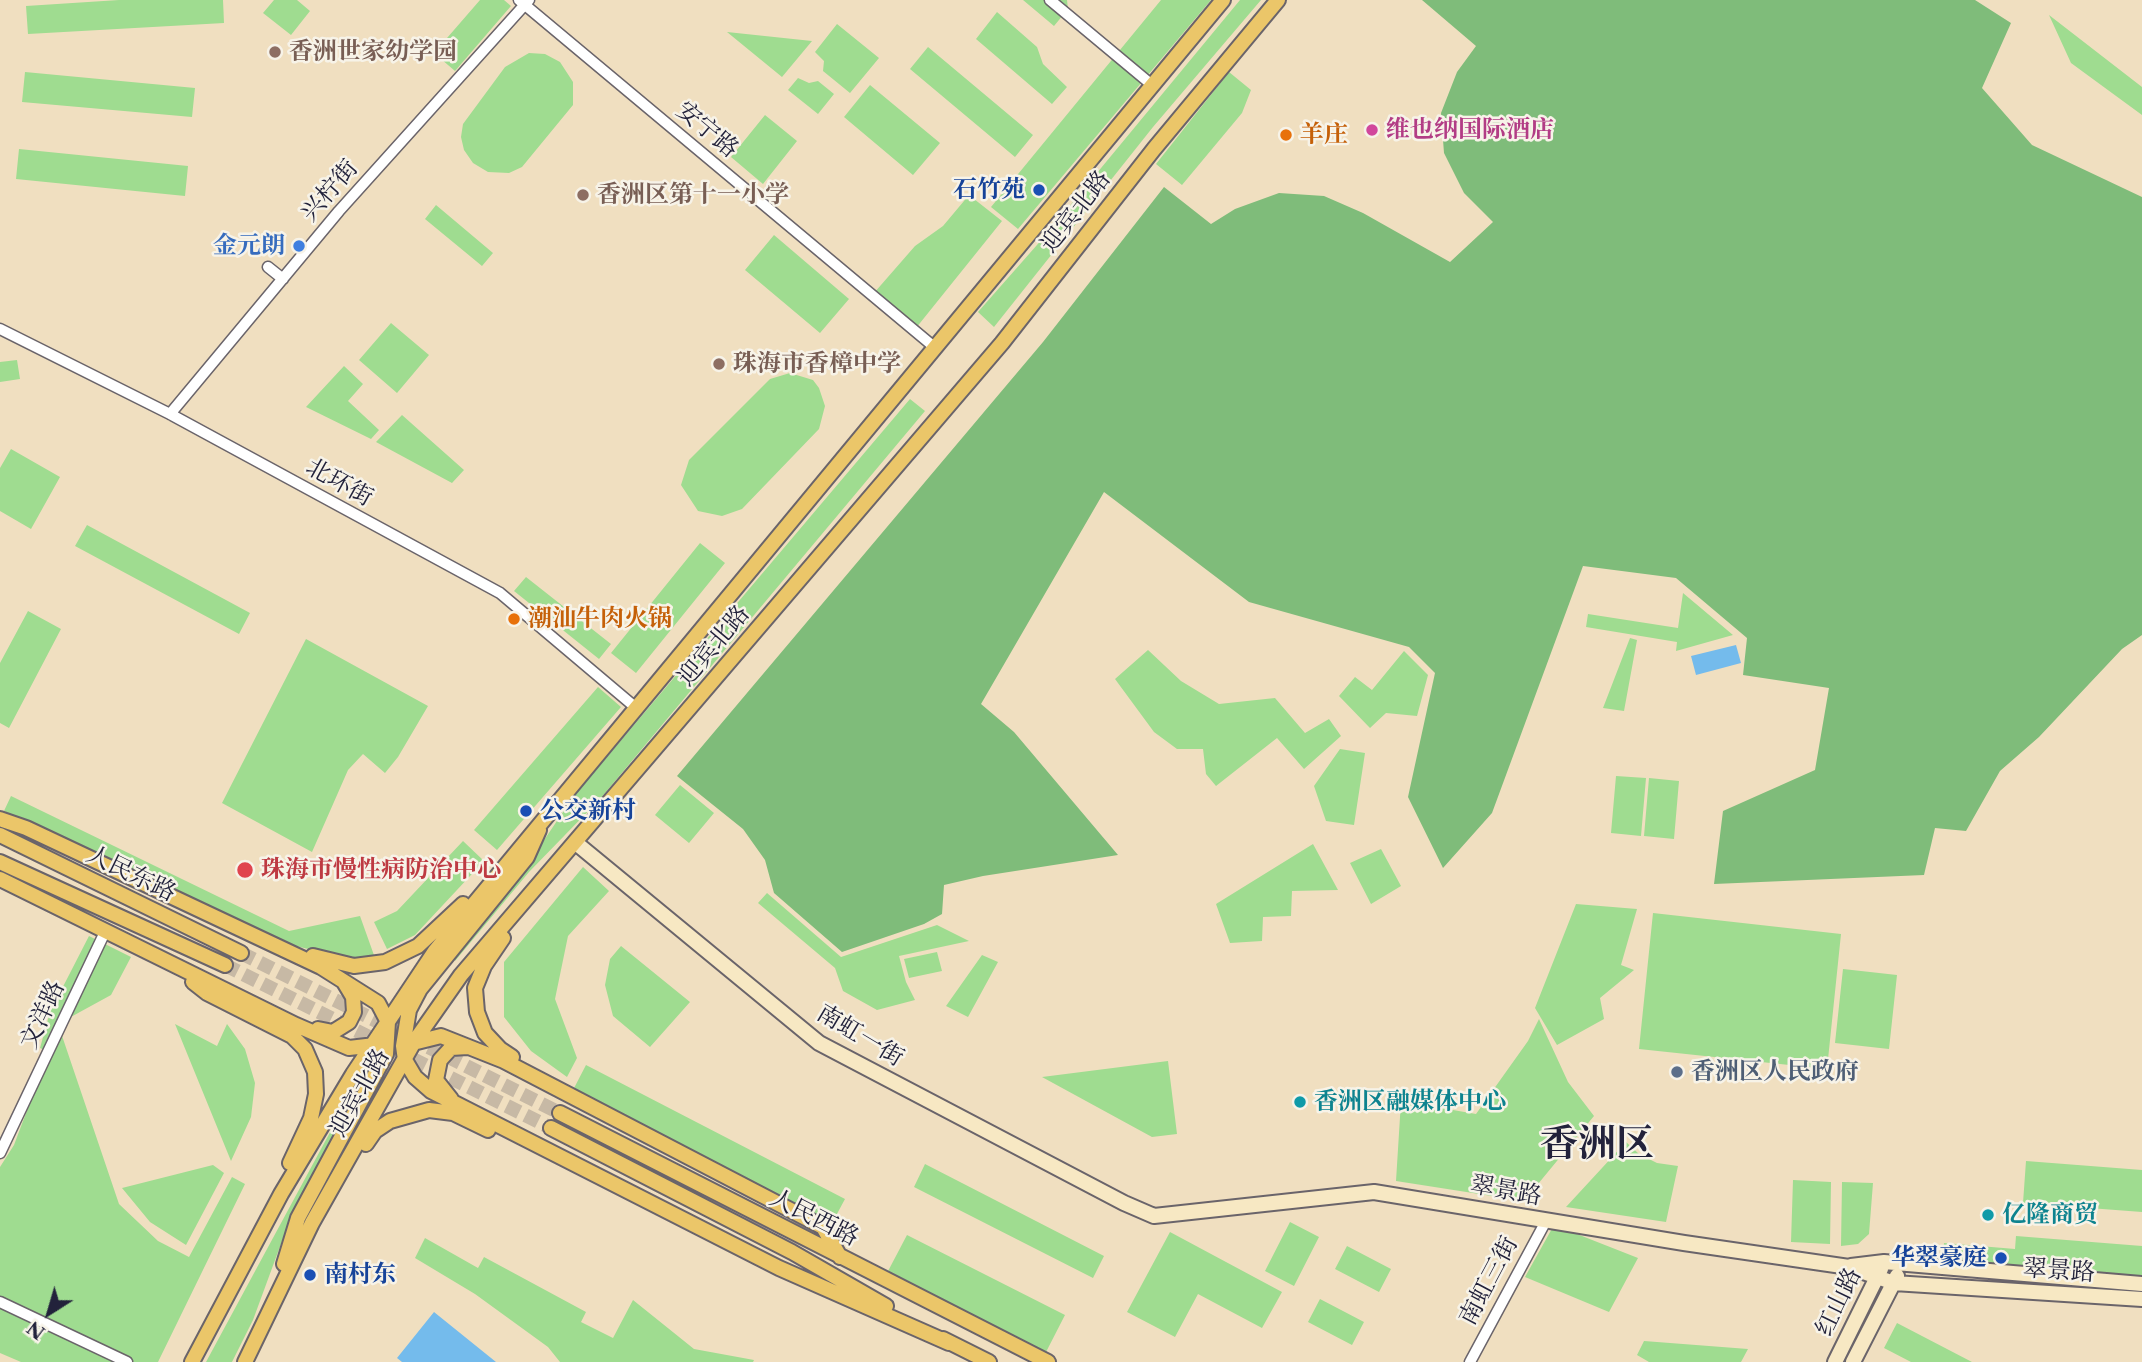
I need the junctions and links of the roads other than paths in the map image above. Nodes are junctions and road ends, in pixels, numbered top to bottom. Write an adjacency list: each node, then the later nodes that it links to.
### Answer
1 (1050, 0): 5 (street)
2 (1223, 0): 5 (main road, 迎宾北路)
3 (1278, 0): 15 (main road, 迎宾北路)
4 (524, 2): 7 (street, 兴柠街); 9 (street, 安宁路)
5 (1152, 85): 9 (main road, 迎宾北路)
6 (268, 267): 7 (street)
7 (283, 279): 10 (street, 兴柠街)
8 (0, 329): 10 (street, 北环街)
9 (933, 346): 11 (main road, 迎宾北路)
10 (170, 414): 11 (street, 北环街)
11 (635, 707): 12 (main road, 迎宾北路)
12 (547, 813): 18 (main road, 迎宾北路); 29 (main road, 迎宾北路)
13 (0, 819): 21 (main road)
14 (0, 835): 22 (main road, 人民东路)
15 (576, 843): 19 (main road, 迎宾北路); 40 (main road, 南虹一街)
16 (0, 862): 24 (main road, 人民东路)
17 (0, 879): 20 (main road)
18 (484, 889): 21 (main road); 26 (main road, 迎宾北路)
19 (534, 891): 29 (main road, 迎宾北路); 34 (main road)
20 (105, 932): 23 (main road); 38 (street, 文洋路)
21 (260, 938): 25 (main road)
22 (241, 953)
23 (170, 964): 27 (main road); 47 (main road)
24 (225, 965)
25 (342, 980): 26 (main road); 27 (main road)
26 (388, 1022): 28 (main road); 30 (main road, 迎宾北路)
27 (296, 1025): 30 (main road)
28 (389, 1038): 29 (main road); 30 (main road); 32 (main road)
29 (407, 1045): 31 (main road); 32 (main road); 35 (main road); 42 (main road, 迎宾北路)
30 (372, 1047): 33 (main road, 迎宾北路)
31 (473, 1047): 34 (main road); 35 (main road)
32 (386, 1054): 33 (main road); 53 (main road)
33 (353, 1074): 47 (main road, 迎宾北路)
34 (572, 1096): 43 (main road)
35 (453, 1101): 39 (main road)
36 (560, 1113): 43 (main road, 人民西路)
37 (551, 1128): 54 (main road, 人民西路)
38 (0, 1153)
39 (615, 1184): 42 (main road); 54 (main road)
40 (1154, 1216): 41 (main road, 翠景路)
41 (1546, 1221): 46 (main road, 翠景路); 60 (street, 南虹三街)
42 (312, 1223): 53 (main road, 迎宾北路)
43 (840, 1258): 59 (main road, 人民西路)
44 (1884, 1262): 45 (main road, 翠景路); 46 (main road, 翠景路); 48 (main road, 红山路)
45 (1901, 1265): 49 (main road, 红山路); 50 (main road, 翠景路)
46 (1849, 1266): 48 (main road, 翠景路)
47 (239, 1274): 55 (main road, 迎宾北路)
48 (1878, 1278): 49 (main road, 翠景路); 61 (main road, 红山路)
49 (1894, 1283): 51 (main road, 翠景路); 62 (main road, 红山路)
50 (2142, 1284)
51 (2142, 1299)
52 (0, 1302): 56 (street)
53 (272, 1306): 57 (main road, 迎宾北路)
54 (949, 1343): 58 (main road, 人民西路)
55 (193, 1358)
56 (127, 1362)
57 (245, 1362)
58 (989, 1362)
59 (1048, 1362)
60 (1470, 1362)
61 (1835, 1362)
62 (1853, 1362)

